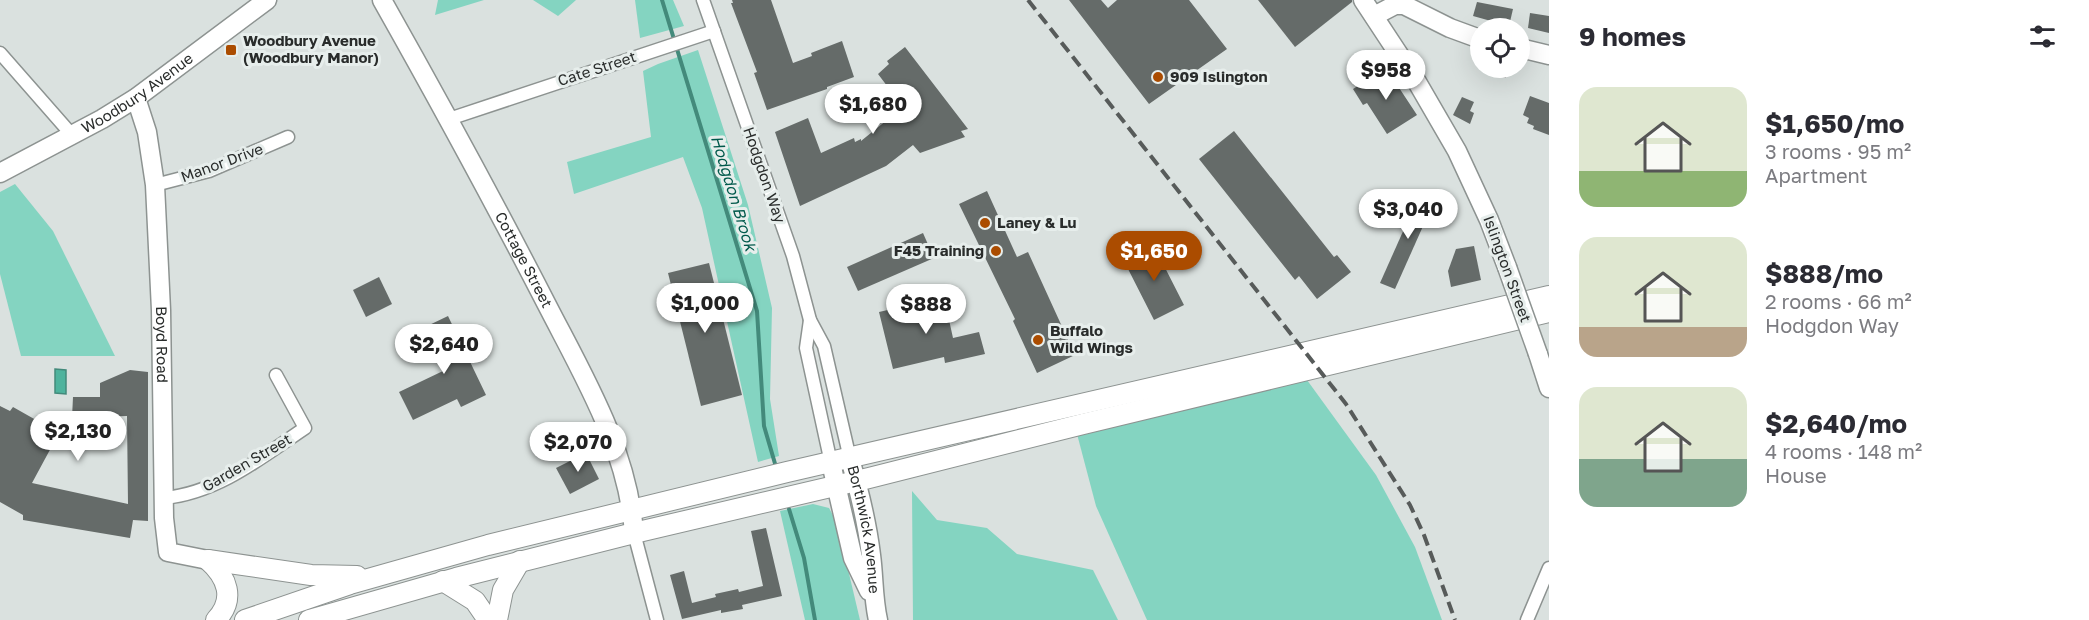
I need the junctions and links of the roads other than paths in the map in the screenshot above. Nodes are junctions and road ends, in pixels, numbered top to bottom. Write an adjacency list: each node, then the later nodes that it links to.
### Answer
1 (267, 0): 11 (street, Woodbury Avenue)
2 (381, 0): 12 (street, Cottage Street)
3 (703, 0): 6 (street)
4 (1363, 0): 5 (street, Islington Street)
5 (1374, 16): 7 (street); 21 (street, Islington Street, bridge)
6 (714, 31): 12 (street, Cate Street); 19 (street, Hodgdon Way)
7 (1470, 35)
8 (1530, 50): 10 (street)
9 (0, 53): 13 (street)
10 (1549, 55)
11 (136, 98): 13 (street, Woodbury Avenue); 16 (street, Boyd Road)
12 (449, 119): 26 (street, Cottage Street)
13 (72, 135): 15 (street, Woodbury Avenue)
14 (288, 137): 16 (street, Manor Drive)
15 (0, 173)
16 (155, 185): 25 (street, Boyd Road)
17 (1549, 296): 22 (main road)
18 (1549, 312): 23 (main road)
19 (810, 320): 22 (street, Hodgdon Way); 22 (street, Hodgdon Way)
20 (276, 375): 25 (street, Garden Street)
21 (1549, 388)
22 (840, 461): 23 (street, Borthwick Avenue); 24 (street, Borthwick Avenue); 26 (main road)
23 (856, 481): 24 (main road); 33 (street, Borthwick Avenue)
24 (837, 486): 27 (main road); 33 (street, Borthwick Avenue)
25 (164, 498): 28 (street, Boyd Road)
26 (633, 510): 27 (street, Cottage Street); 31 (main road)
27 (634, 533): 29 (main road); 39 (street)
28 (208, 560): 31 (main road); 34 (main road)
29 (520, 561): 32 (main road); 38 (main road)
30 (1549, 568): 41 (street)
31 (388, 574): 35 (main road)
32 (443, 581): 36 (main road); 37 (main road)
33 (874, 601): 40 (street, Borthwick Avenue)
34 (216, 620)
35 (245, 620)
36 (309, 620)
37 (488, 620)
38 (497, 620)
39 (657, 620)
40 (878, 620)
41 (1527, 620)

